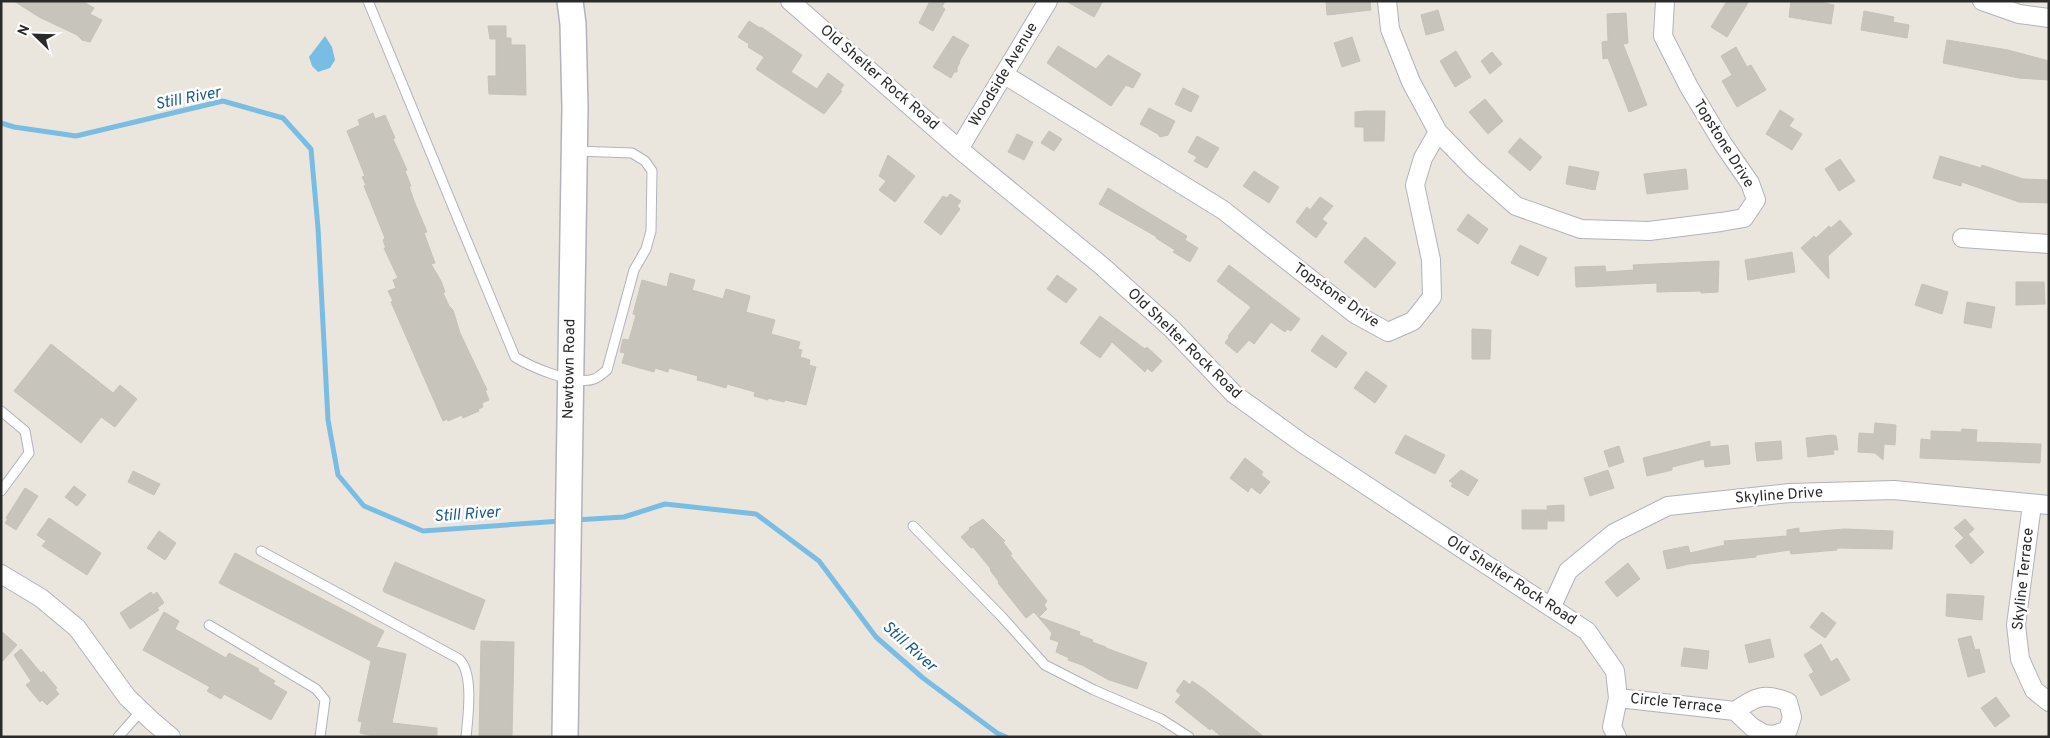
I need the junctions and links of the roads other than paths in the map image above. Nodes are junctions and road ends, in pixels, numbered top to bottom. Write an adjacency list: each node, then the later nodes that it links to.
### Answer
1 (368, 1): 15 (lane)
2 (570, 1): 12 (main road, Newtown Road)
3 (790, 1): 11 (street, Old Shelter Rock Road)
4 (1048, 1): 9 (street, Woodside Avenue)
5 (1387, 1): 10 (street)
6 (1665, 1): 10 (street, Topstone Drive)
7 (1982, 1): 8 (street)
8 (2049, 18)
9 (1005, 75): 10 (street, Topstone Drive); 11 (street, Woodside Avenue)
10 (1438, 132)
11 (959, 149): 22 (street, Old Shelter Rock Road)
12 (574, 151): 15 (main road, Newtown Road); 15 (lane)
13 (1962, 238): 14 (street)
14 (2049, 244)
15 (570, 379): 32 (main road, Newtown Road)
16 (1, 411): 17 (lane)
17 (1, 491)
18 (2041, 505): 22 (street, Skyline Drive); 25 (street, Skyline Terrace)
19 (913, 526): 33 (lane)
20 (261, 551): 31 (lane)
21 (1, 574): 27 (street)
22 (1552, 606): 24 (street, Old Shelter Rock Road)
23 (209, 625): 30 (lane)
24 (1618, 698): 26 (street, Circle Terrace); 34 (street, Old Shelter Rock Road)
25 (2049, 702)
26 (1735, 710)
27 (141, 711): 28 (lane); 29 (street)
28 (118, 737)
29 (171, 737)
30 (320, 737)
31 (466, 737)
32 (565, 737)
33 (1189, 737)
34 (1617, 737)

